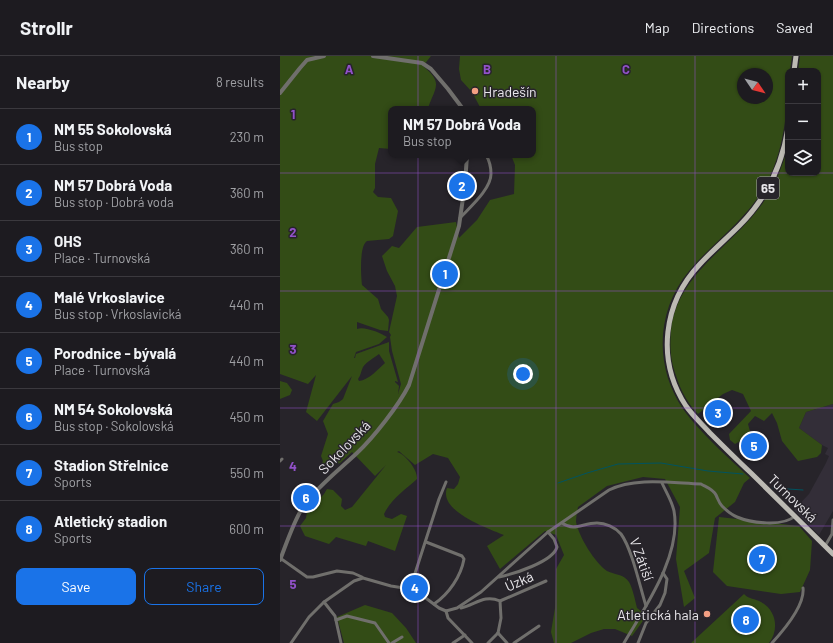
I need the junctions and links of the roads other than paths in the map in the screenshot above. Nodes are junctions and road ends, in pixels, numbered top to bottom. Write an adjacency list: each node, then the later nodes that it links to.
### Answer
1 (324, 56): 5 (street)
2 (373, 56): 6 (street)
3 (796, 56): 4 (main road)
4 (794, 68)
5 (280, 93)
6 (461, 106)
7 (786, 140): 13 (main road, Turnovská / 65)
8 (467, 158): 10 (street, Sokolovská)
9 (487, 158): 10 (street)
10 (460, 218): 20 (street, Sokolovská)
11 (446, 482): 17 (street)
12 (662, 483): 13 (street); 15 (street); 21 (street)
13 (795, 516): 18 (main road, Turnovská / 65)
14 (833, 520): 18 (street)
15 (562, 523): 16 (street); 30 (street, V Zátiší)
16 (548, 532): 22 (street); 22 (street)
17 (426, 542): 26 (street); 29 (street)
18 (825, 546): 19 (main road, Turnovská / 65)
19 (833, 554)
20 (280, 559): 23 (street)
21 (663, 572): 30 (street); 48 (street)
22 (497, 577): 31 (street)
23 (363, 578): 26 (street); 28 (street)
24 (546, 581): 27 (street, Úzká)
25 (803, 588): 49 (street)
26 (410, 589): 29 (street)
27 (500, 601): 31 (street); 35 (street)
28 (324, 602): 33 (street); 38 (street)
29 (434, 604): 32 (street)
30 (646, 606): 47 (street)
31 (457, 608): 32 (street)
32 (446, 611): 36 (street)
33 (336, 620): 39 (street); 40 (street)
34 (540, 626): 46 (street)
35 (498, 633): 44 (street); 45 (street)
36 (465, 635): 42 (street); 43 (street)
37 (402, 637): 41 (street)
38 (291, 643)
39 (342, 643)
40 (388, 643)
41 (392, 643)
42 (453, 643)
43 (472, 643)
44 (488, 643)
45 (506, 643)
46 (514, 643)
47 (624, 643)
48 (638, 643)
49 (772, 643)

